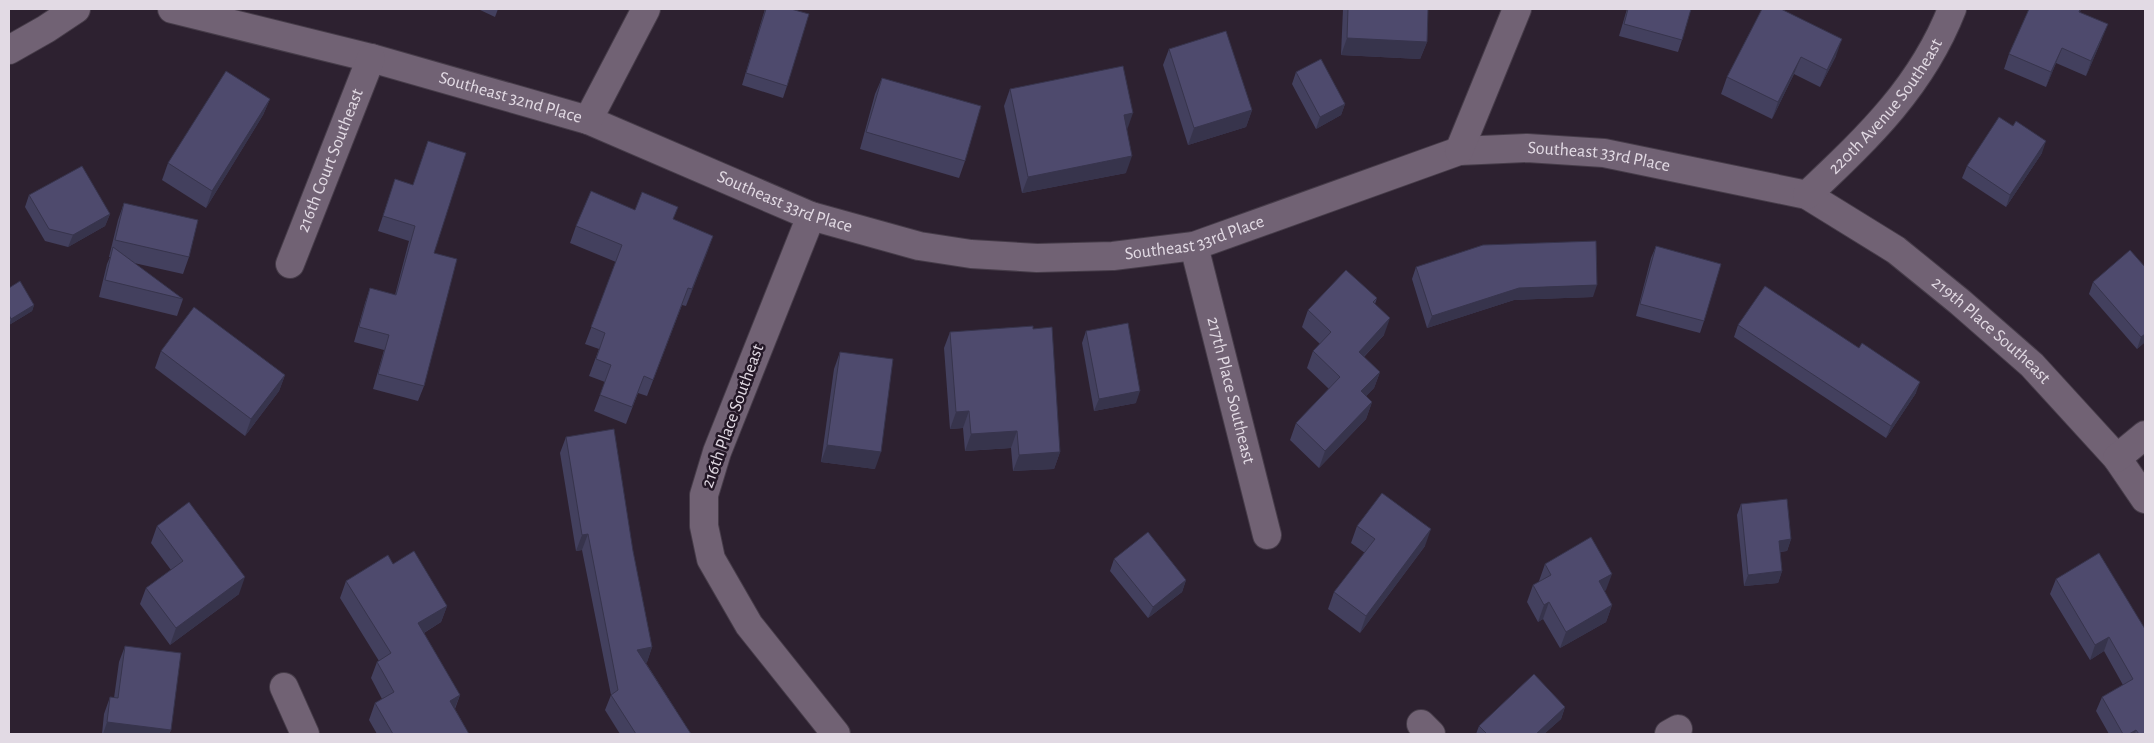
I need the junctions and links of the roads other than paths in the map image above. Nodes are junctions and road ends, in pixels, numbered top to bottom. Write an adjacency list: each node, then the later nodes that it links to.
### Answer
1 (76, 9): 6 (street)
2 (172, 9): 7 (street, Southeast 32nd Place)
3 (646, 9): 8 (street, Southeast 32nd Place)
4 (1517, 9): 9 (street)
5 (1952, 9): 10 (street, 220th Avenue Southeast)
6 (9, 50)
7 (371, 58): 8 (street, Southeast 32nd Place); 13 (street, 216th Court Southeast)
8 (588, 120): 11 (street, Southeast 33rd Place)
9 (1459, 151): 10 (street, Southeast 33rd Place); 12 (street, Southeast 33rd Place)
10 (1807, 195): 15 (street, 219th Place Southeast)
11 (810, 216): 12 (street, Southeast 33rd Place); 20 (street, 216th Place Southeast)
12 (1194, 246): 17 (street, 217th Place Southeast)
13 (290, 264)
14 (2145, 435): 15 (street)
15 (2116, 458): 16 (street, 219th Place Southeast)
16 (2145, 499)
17 (1267, 534)
18 (284, 687): 19 (street)
19 (305, 734)
20 (836, 734)

